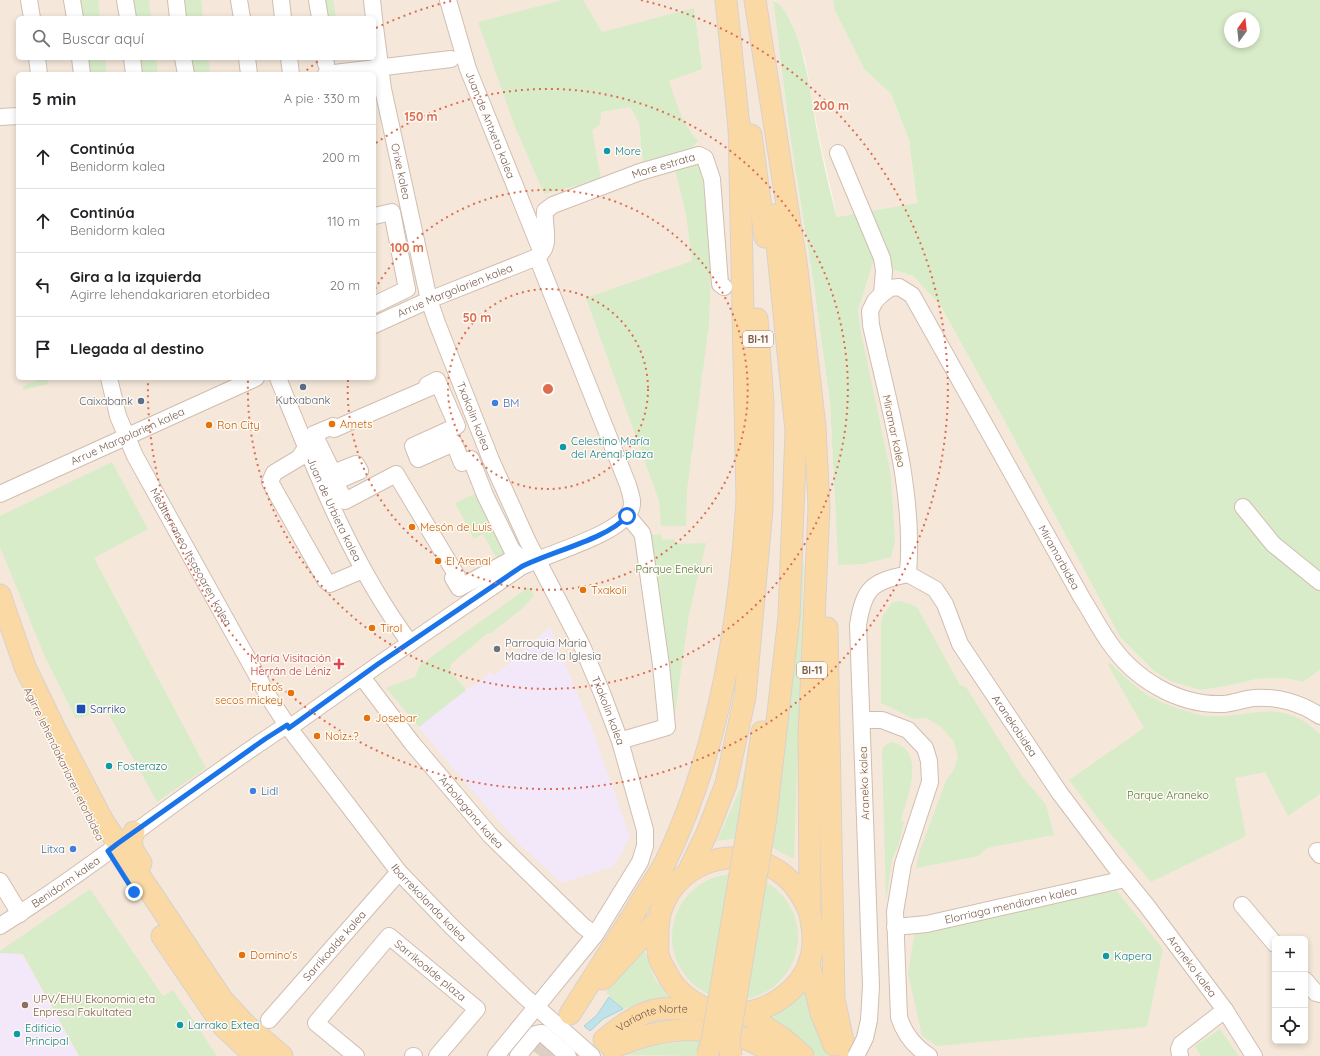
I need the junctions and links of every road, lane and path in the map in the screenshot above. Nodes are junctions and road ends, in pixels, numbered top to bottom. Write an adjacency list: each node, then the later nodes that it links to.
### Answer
1 (29, 0): 14 (street)
2 (72, 0): 15 (street)
3 (125, 0): 16 (street)
4 (176, 0): 17 (street)
5 (240, 0): 18 (street)
6 (281, 0): 19 (street)
7 (317, 0): 20 (street)
8 (372, 0): 21 (street, Orixe kalea)
9 (448, 0): 43 (street, Juan de Antxeta kalea)
10 (726, 0): 40 (main road, BI-11)
11 (730, 0): 74 (main road)
12 (746, 0): 74 (main road)
13 (755, 0): 59 (main road, BI-11)
14 (32, 16)
15 (75, 16)
16 (128, 16)
17 (178, 16)
18 (242, 16)
19 (283, 16)
20 (320, 16)
21 (374, 16)
22 (376, 34): 31 (street, Orixe kalea)
23 (451, 59): 31 (street)
24 (37, 60): 32 (street)
25 (80, 60): 33 (street)
26 (132, 60): 34 (street)
27 (183, 60): 35 (street)
28 (246, 60): 36 (street)
29 (288, 60): 37 (street)
30 (326, 65): 31 (street)
31 (380, 67): 48 (street, Orixe kalea)
32 (39, 72)
33 (82, 72)
34 (134, 72)
35 (186, 72)
36 (249, 72)
37 (291, 72)
38 (16, 116): 39 (street)
39 (0, 118)
40 (739, 123): 77 (main road, BI-11); 83 (main road)
41 (838, 153): 44 (street)
42 (376, 216): 49 (street)
43 (538, 252): 45 (street, More estrata); 48 (street, Arrue Margolarien kalea); 58 (street, Juan de Antxeta kalea)
44 (882, 258): 46 (street, Miramarbidea); 47 (street)
45 (724, 287)
46 (903, 289): 47 (street); 70 (street, Miramarbidea)
47 (882, 294): 64 (street, Miramar kalea)
48 (430, 300): 50 (street, Arrue Margolarien kalea); 62 (street, Txakolin kalea)
49 (376, 304)
50 (376, 324)
51 (109, 380): 54 (street, Mediterraneo Itsasoaren kalea)
52 (252, 380): 54 (street, Arrue Margolarien kalea)
53 (279, 380): 55 (street, Juan de Urbieta kalea)
54 (127, 438): 57 (street, Arrue Margolarien kalea); 72 (street, Mediterraneo Itsasoaren kalea)
55 (305, 449): 63 (street, Juan de Urbieta kalea); 63 (street, Juan de Urbieta kalea)
56 (335, 482): 56 (street)
57 (0, 494)
58 (633, 501): 62 (street, Benidorm kalea)
59 (819, 507): 81 (main road, BI-11); 109 (main road)
60 (1242, 507): 65 (street)
61 (632, 521): 73 (street)
62 (537, 559): 68 (street, Benidorm kalea); 86 (street, Txakolin kalea)
63 (363, 570): 68 (street, Juan de Urbieta kalea)
64 (908, 574): 71 (street, Araneko kalea); 78 (street, Aranekobidea)
65 (1320, 582)
66 (0, 595): 75 (main road, Agirre lehendakariaren etorbidea)
67 (0, 619): 75 (main road, Agirre lehendakariaren etorbidea)
68 (410, 643): 69 (street, Benidorm kalea)
69 (362, 677): 72 (street, Benidorm kalea); 86 (street, Arbolagana kalea)
70 (1320, 716)
71 (862, 720): 85 (street); 110 (street, Araneko kalea, bridge)
72 (288, 726): 75 (street, Benidorm kalea); 76 (street, Ibarrekolanda kalea)
73 (626, 739)
74 (758, 816): 104 (main road, bridge); 105 (main road, bridge)
75 (120, 842): 82 (street, Benidorm kalea); 97 (main road, Agirre lehendakariaren etorbidea); 98 (main road)
76 (399, 872): 91 (street, Ibarrekolanda kalea); 95 (street, Sarrikoalde kalea)
77 (688, 872): 81 (main road); 83 (main road)
78 (1125, 879): 85 (street, Elorriaga mendiaren kalea); 93 (street, Araneko kalea)
79 (0, 881): 82 (street)
80 (1242, 905): 87 (street)
81 (810, 913): 88 (main road)
82 (20, 914): 84 (street, Benidorm kalea)
83 (657, 921): 92 (main road)
84 (0, 926)
85 (895, 927): 111 (street)
86 (594, 934): 91 (street, Txakolin kalea)
87 (1272, 940)
88 (809, 963): 94 (main road); 108 (main road)
89 (1308, 983): 90 (street)
90 (1318, 994)
91 (536, 1008): 96 (street, Ibarrekolanda kalea); 101 (street, Txakolin kalea)
92 (705, 1009): 94 (main road); 96 (main road, Variante Norte)
93 (1225, 1010): 112 (street); 113 (street, Araneko kalea)
94 (746, 1014): 107 (main road)
95 (269, 1020)
96 (602, 1048): 106 (main road)
97 (249, 1054)
98 (282, 1056)
99 (356, 1056): 100 (street, Sarrikoalde plaza)
100 (437, 1056)
101 (496, 1056)
102 (518, 1056): 103 (street)
103 (568, 1056)
104 (707, 1056)
105 (731, 1056)
106 (779, 1056)
107 (803, 1056)
108 (840, 1056)
109 (851, 1056)
110 (856, 1056)
111 (930, 1056)
112 (1180, 1056)
113 (1254, 1056)

